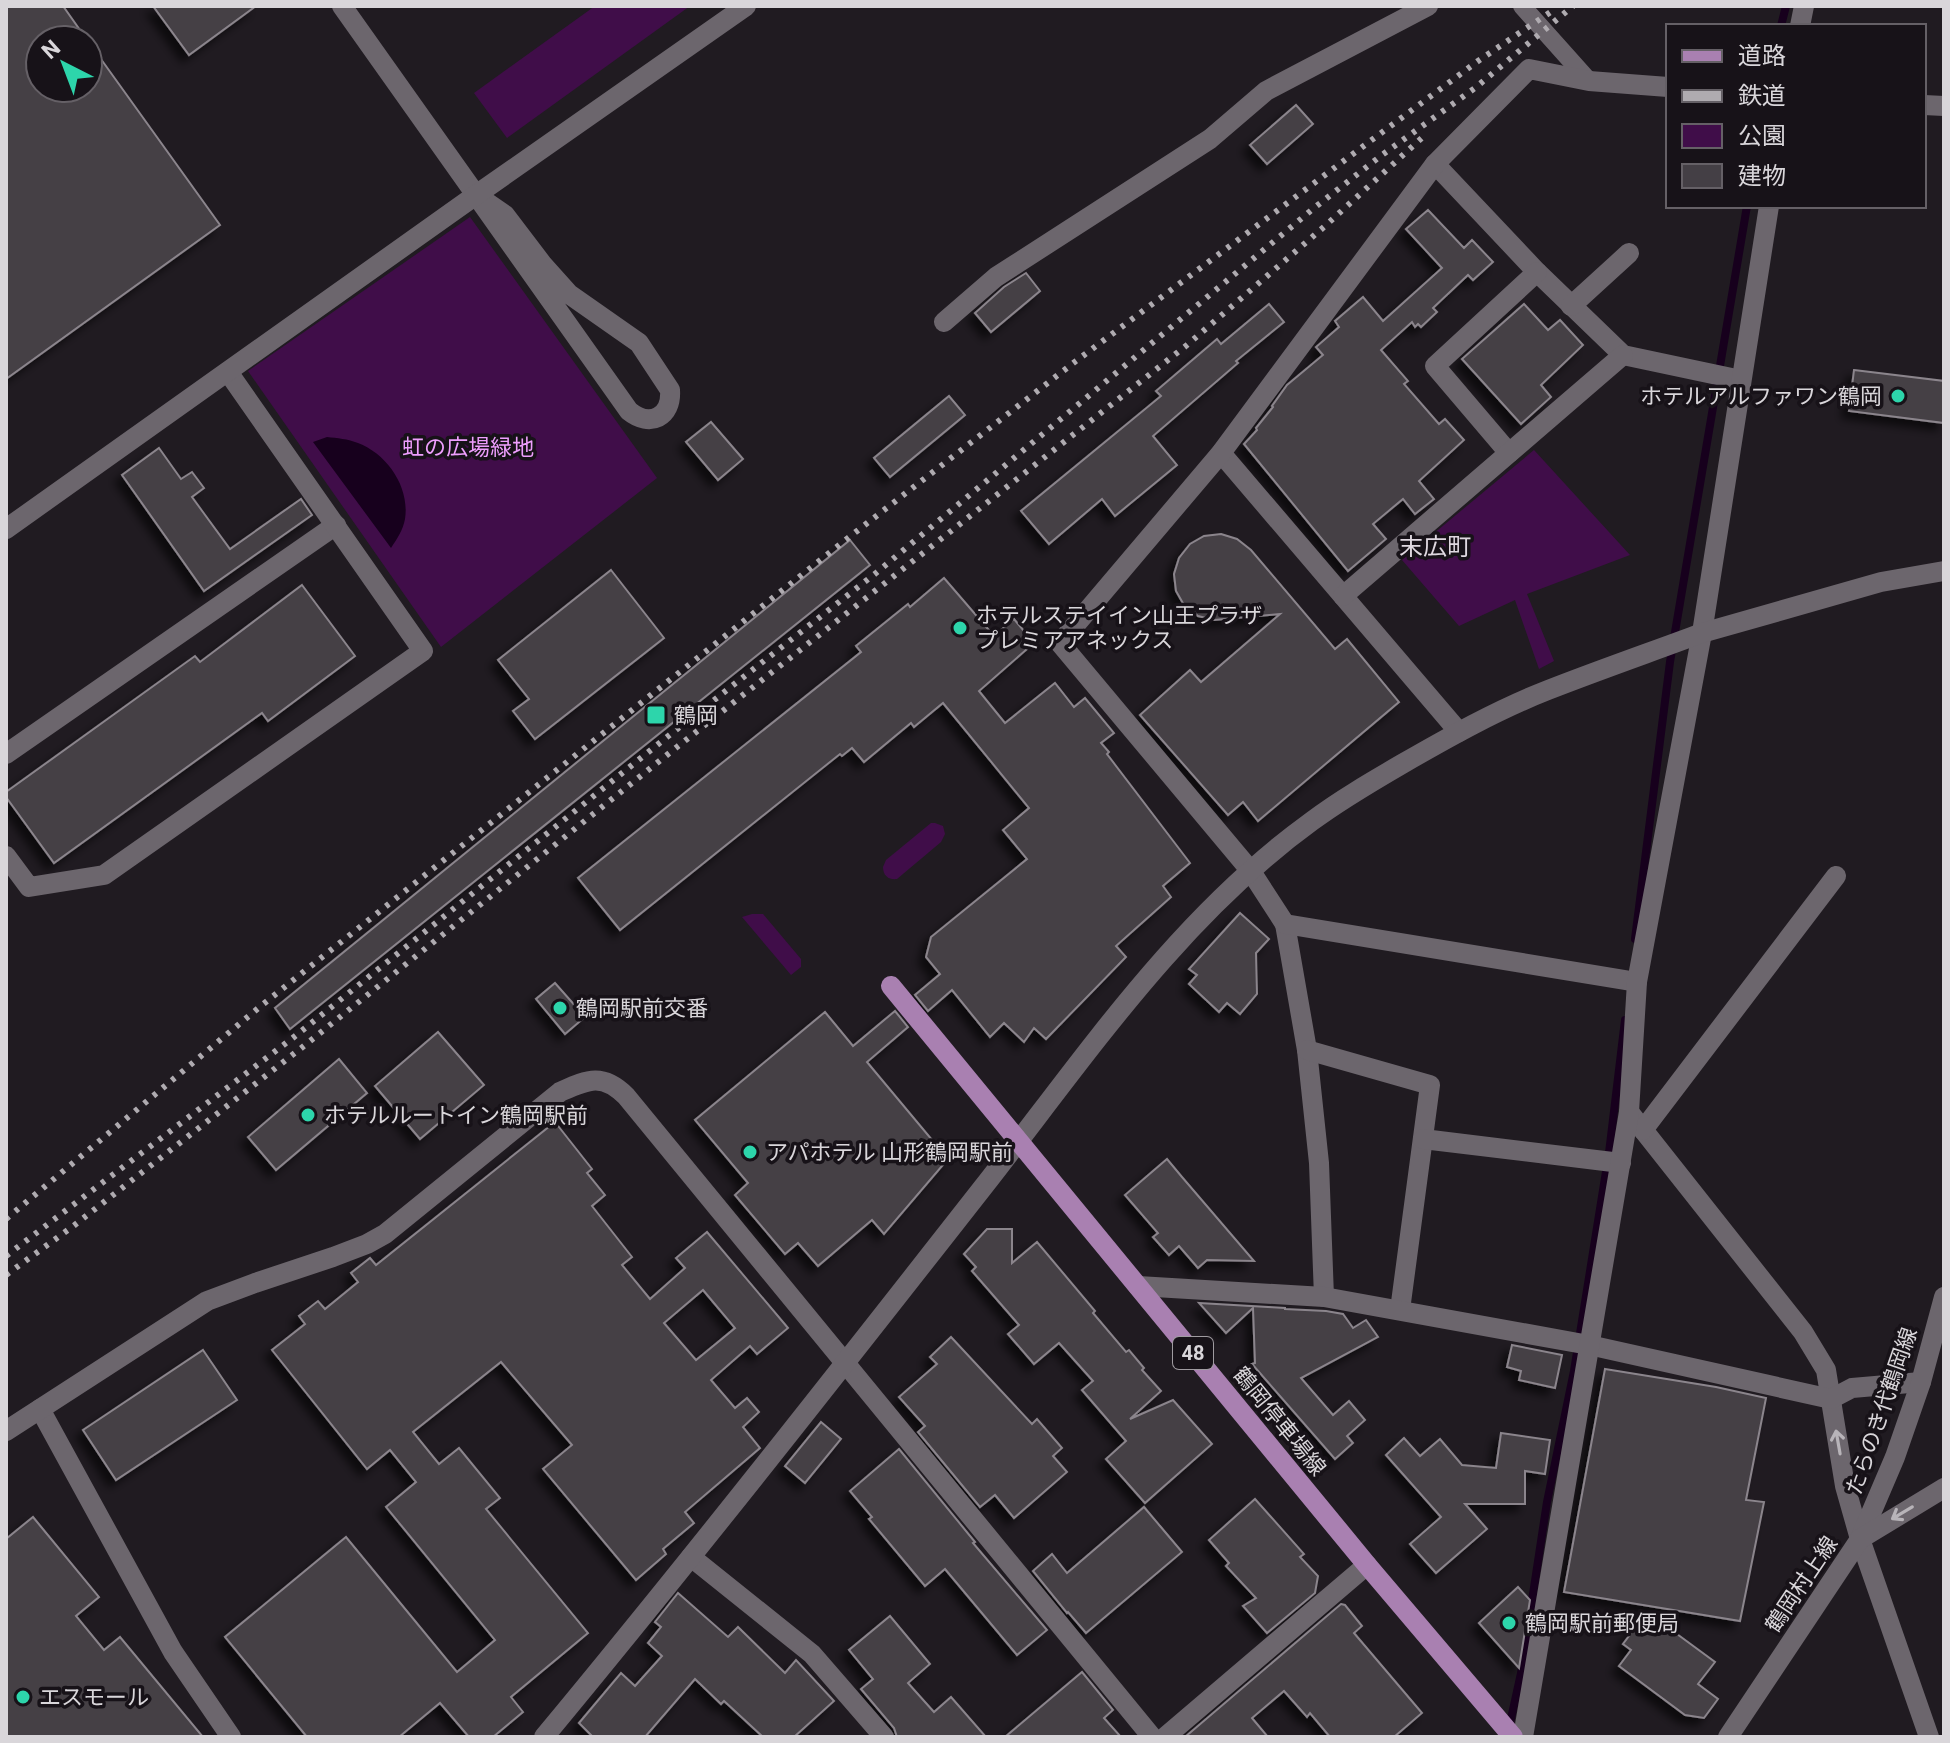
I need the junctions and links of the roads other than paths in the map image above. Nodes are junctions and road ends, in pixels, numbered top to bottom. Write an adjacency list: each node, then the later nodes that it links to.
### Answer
1 (342, 6): 8 (street)
2 (746, 6): 8 (street)
3 (1428, 6): 13 (street)
4 (1522, 6): 5 (street)
5 (1589, 81): 6 (street); 7 (street)
6 (1666, 87)
7 (1435, 164): 11 (street); 17 (street)
8 (476, 195): 8 (street); 15 (street)
9 (1769, 208): 16 (street)
10 (1629, 253): 12 (street)
11 (1537, 272): 12 (street); 18 (street)
12 (1571, 306): 14 (street)
13 (944, 322)
14 (1623, 355): 16 (street); 18 (street)
15 (228, 372): 19 (street); 20 (street)
16 (1741, 380): 23 (street)
17 (1221, 453): 22 (street); 27 (street)
18 (1509, 453): 22 (street)
19 (336, 525): 25 (street); 26 (street)
20 (6, 529)
21 (1944, 571): 23 (street)
22 (1343, 596): 24 (street)
23 (1702, 633): 24 (street); 30 (street)
24 (1459, 732): 27 (street)
25 (6, 754)
26 (6, 856)
27 (1250, 870): 29 (street); 36 (street)
28 (1836, 876): 34 (street)
29 (1285, 924): 30 (street); 32 (street)
30 (1637, 982): 33 (street)
31 (891, 986): 36 (main road, 鶴岡停車場線 / 48)
32 (1307, 1050): 35 (street); 39 (street)
33 (1629, 1112): 34 (street); 37 (street)
34 (1643, 1130): 45 (street)
35 (1423, 1139): 37 (street); 41 (street)
36 (1019, 1142): 38 (main road, 鶴岡停車場線 / 48); 43 (street)
37 (1621, 1163): 42 (street)
38 (1138, 1286): 39 (street); 51 (main road, 鶴岡停車場線 / 48)
39 (1324, 1297): 41 (street)
40 (1944, 1297): 44 (street, たらのき代鶴岡線)
41 (1400, 1310): 42 (street)
42 (1589, 1345): 45 (street); 58 (street)
43 (844, 1363): 46 (street); 50 (street); 55 (street)
44 (1921, 1382): 45 (street); 49 (street, たらのき代鶴岡線)
45 (1831, 1399): 49 (street, one-way to 45)
46 (40, 1409): 47 (street); 53 (street)
47 (6, 1431)
48 (1944, 1488): 49 (street, 鶴岡村上線, one-way to 49)
49 (1860, 1539): 59 (street, 鶴岡村上線); 60 (street)
50 (691, 1557): 52 (street); 54 (street)
51 (1367, 1565): 56 (street); 57 (main road, 鶴岡停車場線 / 48)
52 (552, 1734)
53 (231, 1737)
54 (884, 1737)
55 (1152, 1737)
56 (1165, 1737)
57 (1513, 1737)
58 (1523, 1737)
59 (1728, 1737)
60 (1929, 1737)

